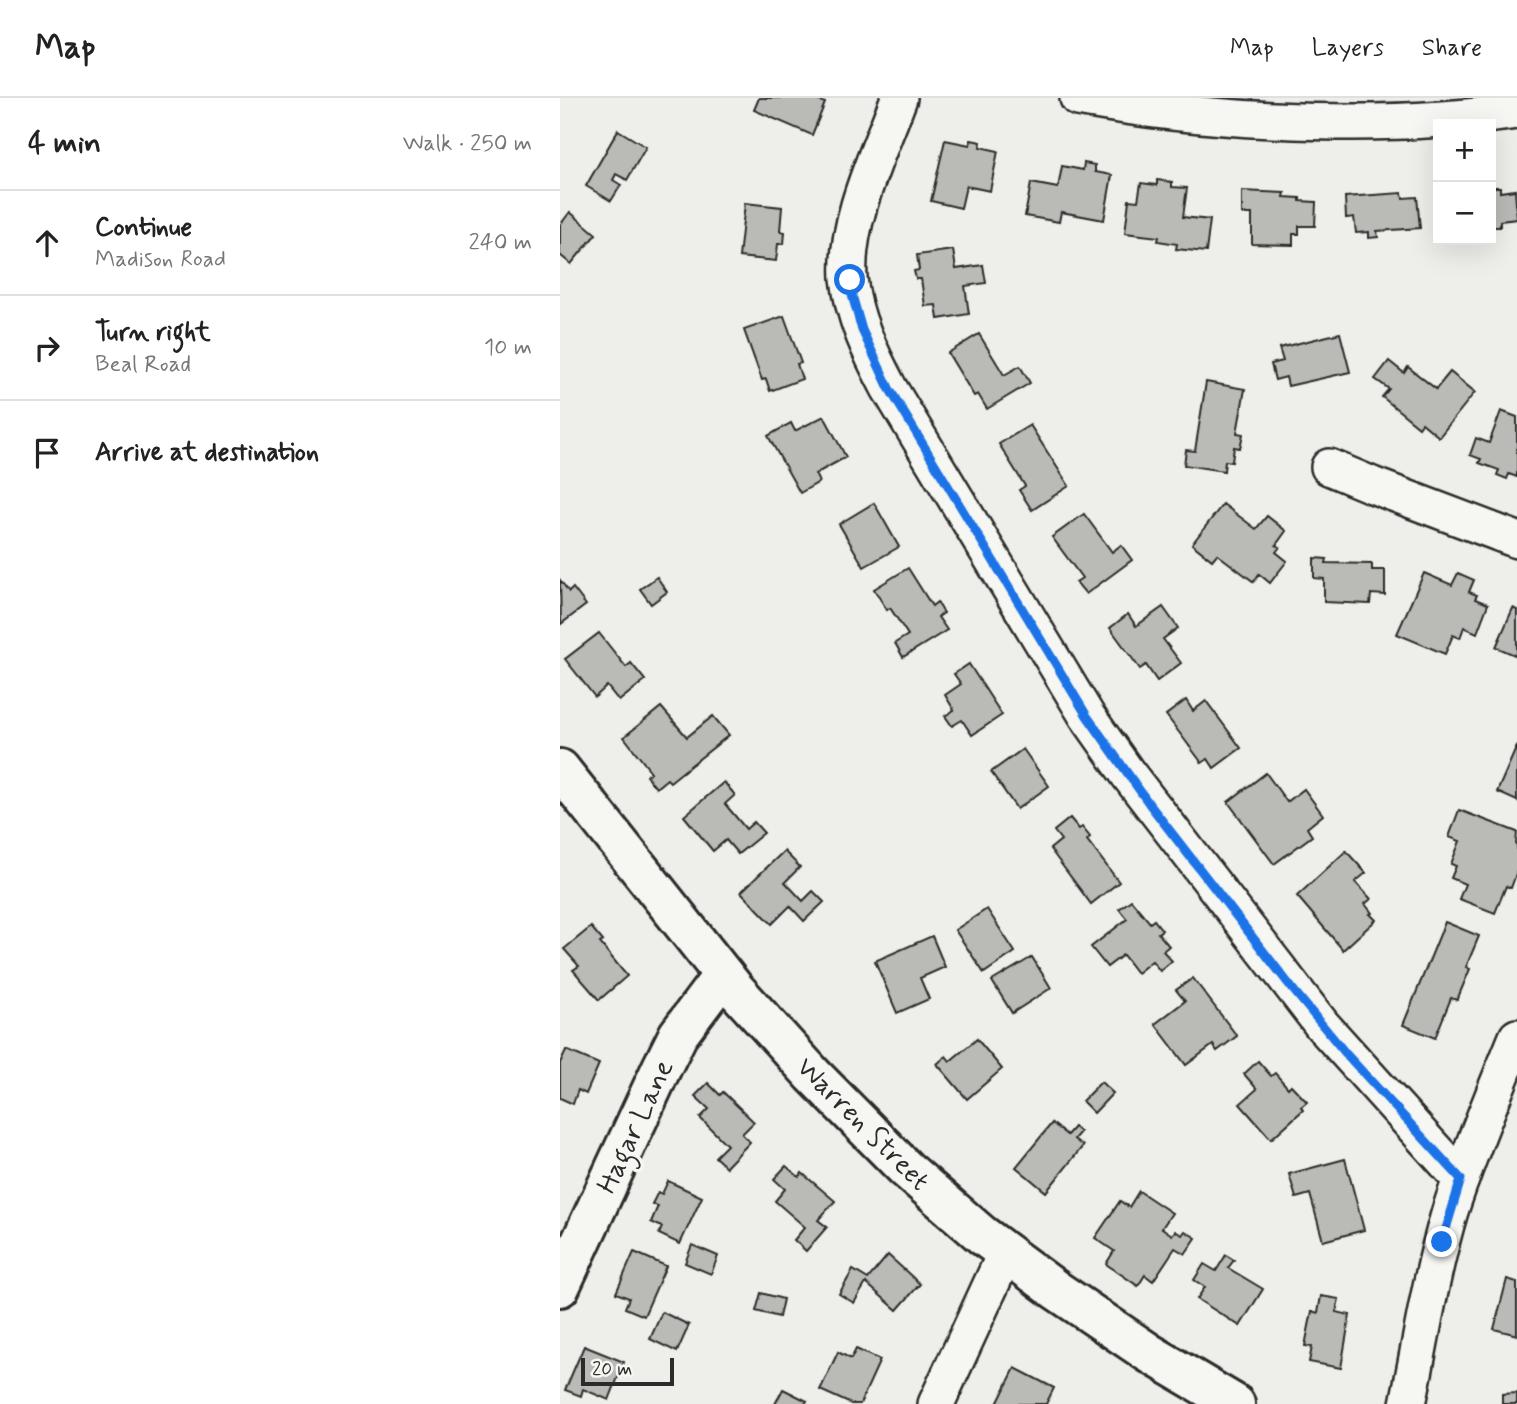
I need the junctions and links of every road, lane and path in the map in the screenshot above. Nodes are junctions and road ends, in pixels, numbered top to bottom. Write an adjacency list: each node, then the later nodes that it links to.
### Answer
1 (899, 98): 9 (street)
2 (1078, 98): 3 (street)
3 (1517, 111)
4 (1329, 467): 5 (street)
5 (1517, 540)
6 (560, 769): 7 (main road, Warren Street)
7 (723, 975): 10 (main road, Warren Street); 11 (main road, Hagar Lane)
8 (1517, 1037): 9 (street)
9 (1461, 1179): 14 (street)
10 (1006, 1252): 12 (street); 13 (main road, Warren Street)
11 (560, 1287)
12 (936, 1404)
13 (1236, 1404)
14 (1408, 1404)

